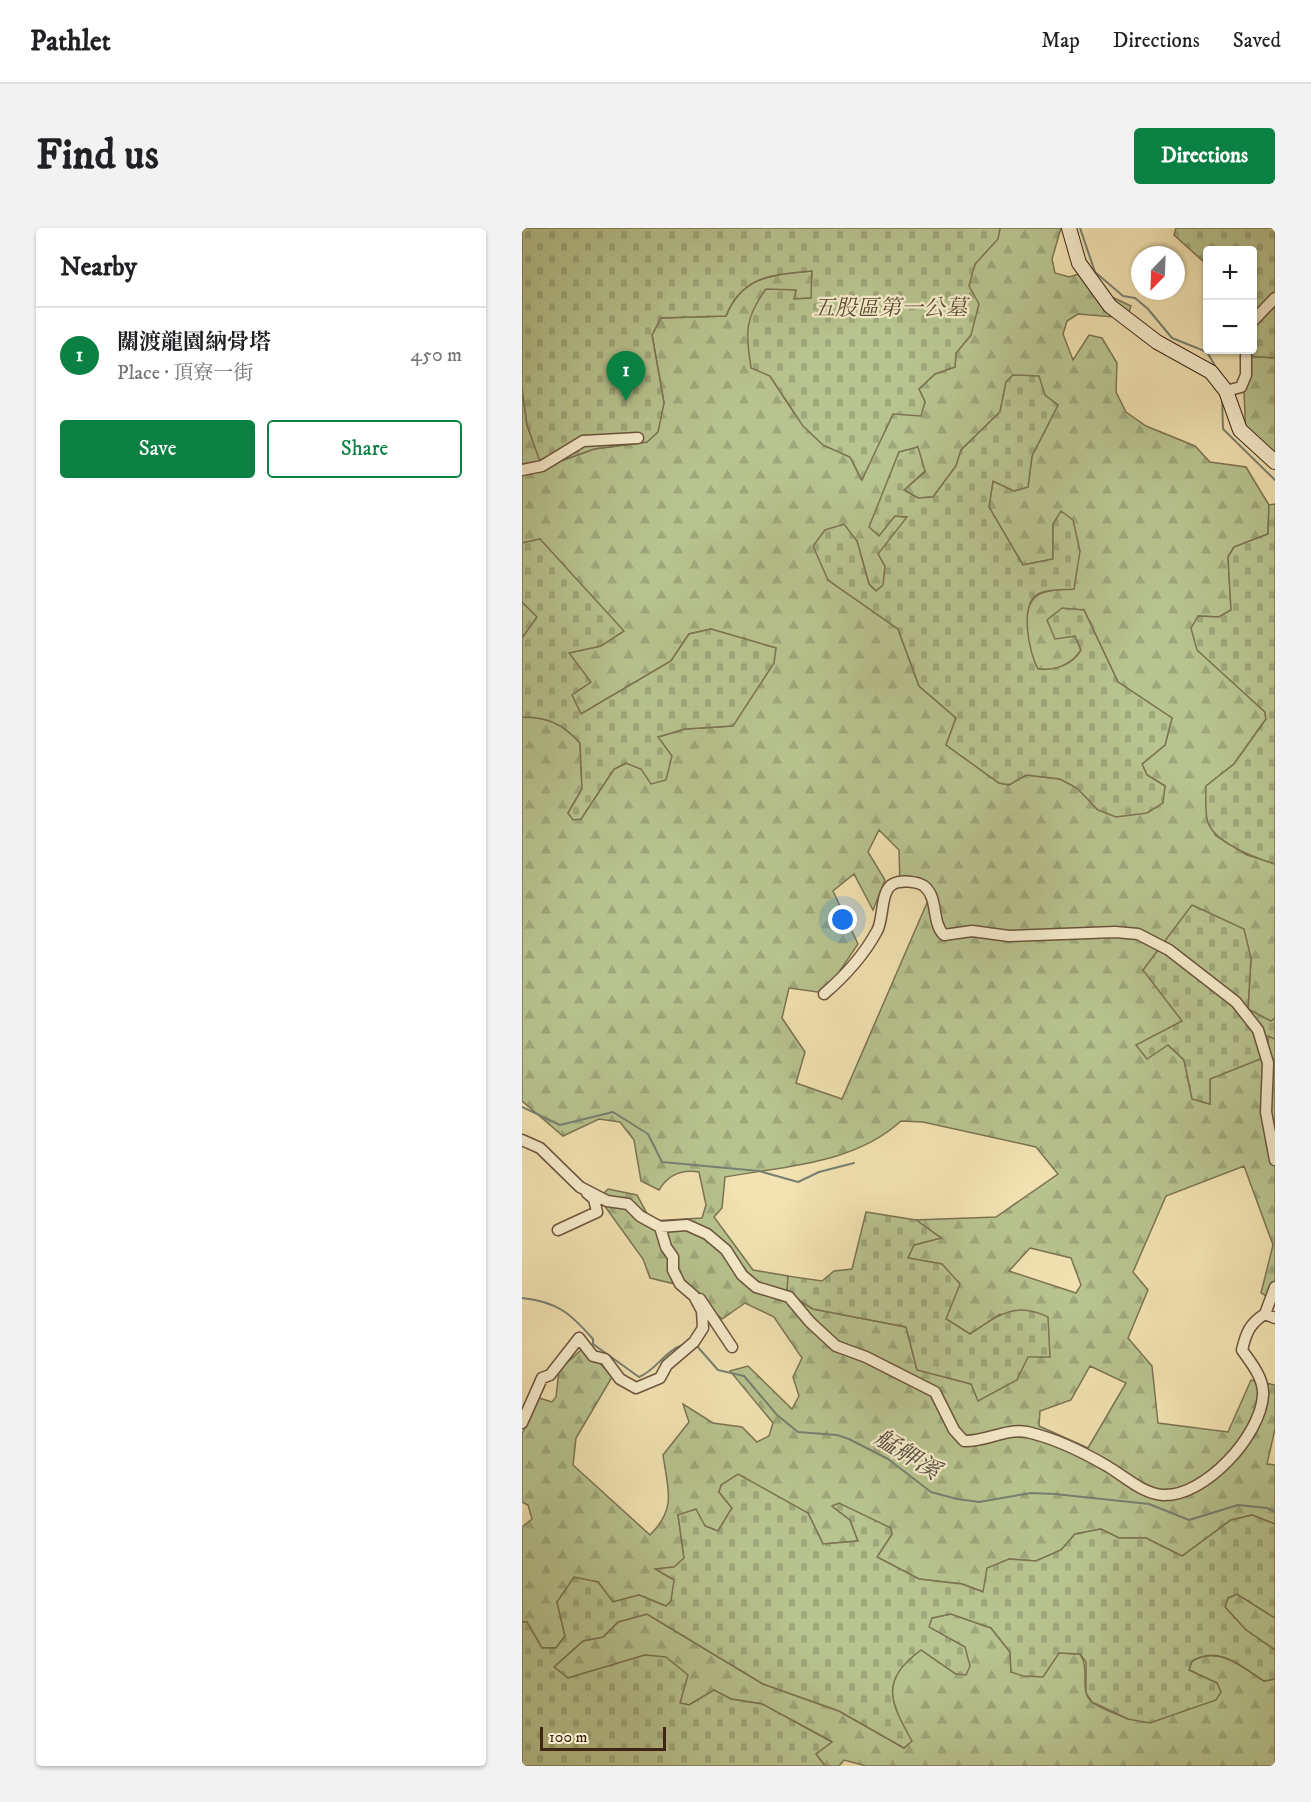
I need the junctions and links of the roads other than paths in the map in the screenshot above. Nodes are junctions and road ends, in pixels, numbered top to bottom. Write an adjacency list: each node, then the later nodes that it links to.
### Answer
1 (1069, 228): 5 (street)
2 (1275, 298): 3 (street)
3 (1257, 317)
4 (1246, 354): 5 (street)
5 (1226, 391): 7 (street)
6 (638, 438): 8 (street)
7 (1275, 462)
8 (522, 470)
9 (824, 994): 11 (street)
10 (522, 1140): 12 (street)
11 (1275, 1160)
12 (580, 1187): 13 (street); 14 (street)
13 (660, 1227): 16 (street); 17 (street)
14 (558, 1230)
15 (1275, 1287): 17 (street)
16 (694, 1296): 18 (street); 19 (street)
17 (1270, 1316)
18 (732, 1347)
19 (522, 1424)

